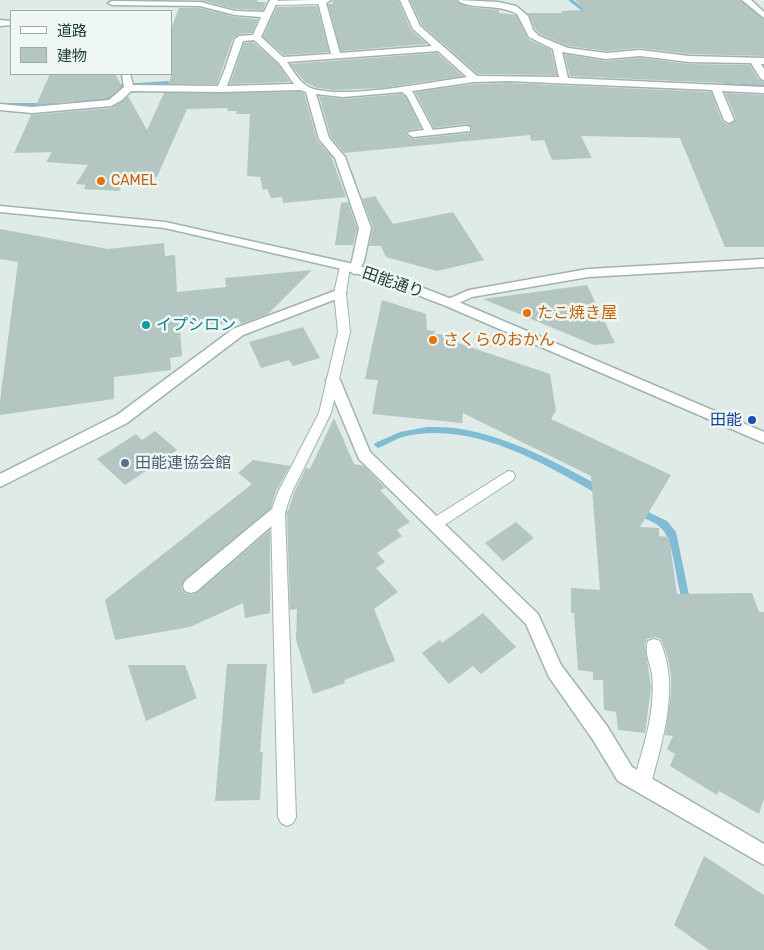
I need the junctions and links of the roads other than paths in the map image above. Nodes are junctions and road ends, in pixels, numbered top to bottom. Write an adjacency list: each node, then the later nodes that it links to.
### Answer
1 (404, 0): 11 (street)
2 (462, 0): 12 (street)
3 (746, 0): 7 (street)
4 (113, 1): 8 (street)
5 (273, 1): 6 (lane); 8 (street)
6 (325, 1): 13 (street)
7 (760, 9): 9 (street)
8 (267, 15): 10 (street)
9 (764, 16)
10 (256, 37): 14 (street); 24 (street)
11 (441, 48): 13 (street); 18 (street)
12 (557, 48): 15 (street); 19 (street)
13 (336, 55): 14 (street)
14 (281, 60): 21 (street)
15 (759, 60): 17 (street)
16 (126, 75): 20 (street)
17 (764, 77)
18 (475, 79): 19 (street); 22 (street)
19 (564, 80): 23 (street)
20 (129, 88): 24 (street); 26 (street)
21 (305, 88): 22 (street); 24 (street); 33 (street)
22 (403, 88): 29 (street)
23 (716, 88): 25 (street); 27 (street)
24 (221, 89)
25 (764, 90)
26 (0, 108)
27 (729, 120)
28 (466, 129): 29 (street)
29 (430, 132): 30 (street)
30 (413, 134)
31 (0, 209): 33 (street, 田能通り)
32 (764, 264): 35 (street)
33 (349, 268): 34 (lane); 35 (street, 田能通り)
34 (340, 293): 36 (lane); 39 (street)
35 (450, 303): 37 (street, 田能通り)
36 (332, 380): 40 (lane); 41 (street)
37 (764, 438)
38 (508, 476): 41 (lane)
39 (0, 481)
40 (278, 512): 42 (street); 45 (lane)
41 (435, 524): 44 (street)
42 (192, 586)
43 (654, 646): 44 (lane)
44 (642, 784): 46 (street)
45 (287, 817)
46 (764, 855)

